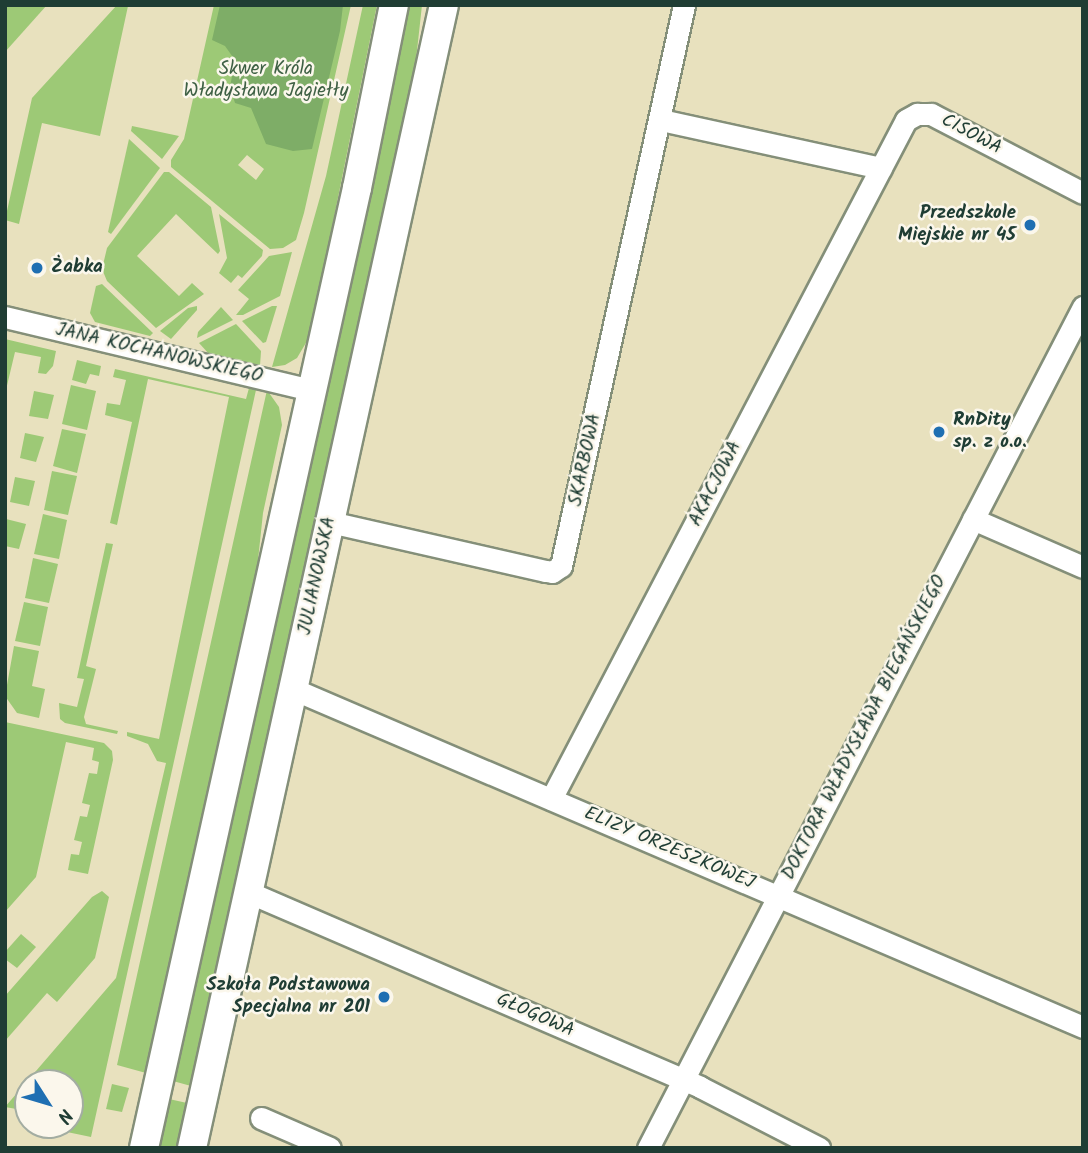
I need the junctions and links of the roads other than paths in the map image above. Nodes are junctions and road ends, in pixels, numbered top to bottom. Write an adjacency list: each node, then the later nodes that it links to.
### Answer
1 (394, 5): 9 (main road)
2 (444, 5): 11 (main road, JULIANOWSKA)
3 (684, 5): 4 (street, SKARBOWA)
4 (661, 120): 5 (street); 11 (street, SKARBOWA)
5 (881, 168): 6 (street, CISOWA); 14 (street, AKACJOWA)
6 (1083, 193)
7 (1083, 307): 10 (street, DOKTORA WŁADYSŁAWA BIEGAŃSKIEGO)
8 (5, 317): 9 (street, JANA KOCHANOWSKIEGO)
9 (312, 390): 20 (main road)
10 (973, 519): 12 (street); 16 (street, DOKTORA WŁADYSŁAWA BIEGAŃSKIEGO)
11 (330, 522): 13 (main road, JULIANOWSKA)
12 (1083, 567)
13 (293, 689): 14 (street, ELIZY ORZESZKOWEJ); 15 (main road, JULIANOWSKA)
14 (551, 799): 16 (street, ELIZY ORZESZKOWEJ)
15 (248, 892): 18 (street, GŁOGOWA); 21 (main road, JULIANOWSKA)
16 (779, 896): 17 (street, ELIZY ORZESZKOWEJ); 18 (street, DOKTORA WŁADYSŁAWA BIEGAŃSKIEGO)
17 (1083, 1027)
18 (683, 1080): 23 (street, DOKTORA WŁADYSŁAWA BIEGAŃSKIEGO); 24 (street, GŁOGOWA)
19 (261, 1118): 22 (street)
20 (144, 1148)
21 (191, 1148)
22 (330, 1148)
23 (648, 1148)
24 (819, 1148)

